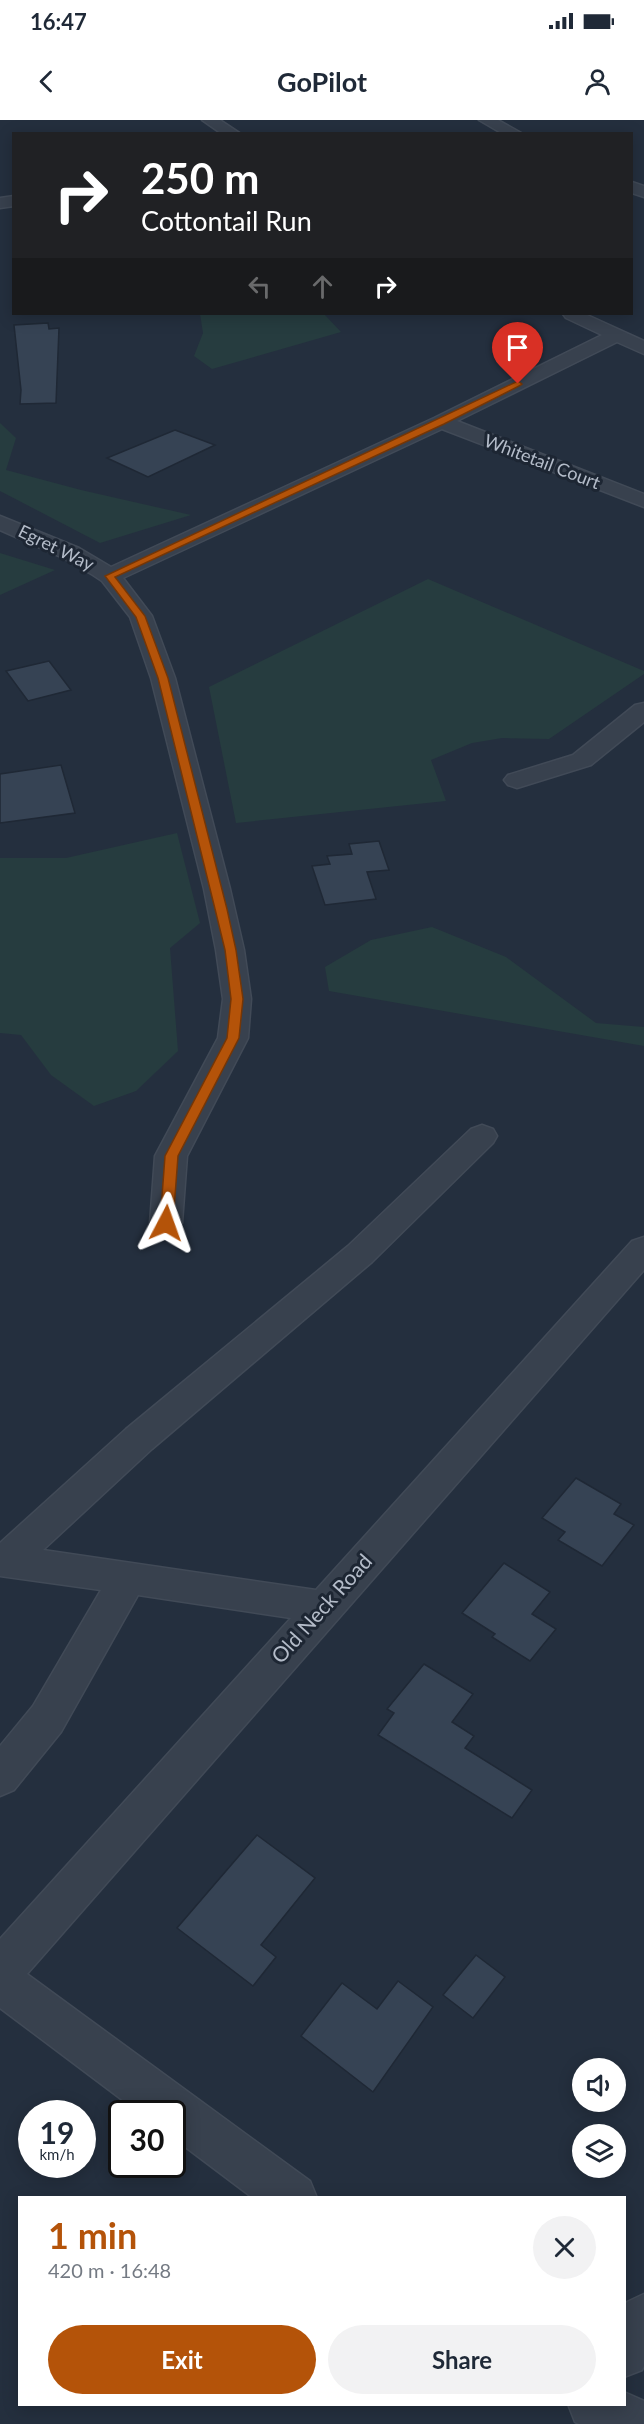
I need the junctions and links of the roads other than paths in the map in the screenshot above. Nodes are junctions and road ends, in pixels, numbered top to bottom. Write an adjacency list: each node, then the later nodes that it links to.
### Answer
1 (209, 120): 3 (street)
2 (486, 120): 4 (street)
3 (230, 132)
4 (512, 132)
5 (574, 315): 6 (street)
6 (615, 336): 7 (street); 8 (street)
7 (644, 348)
8 (441, 422): 9 (street, Whitetail Court); 11 (street)
9 (644, 501)
10 (0, 522): 11 (street, Egret Way)
11 (110, 576): 15 (street, Egret Way)
12 (644, 710): 13 (street)
13 (517, 780)
14 (482, 1136): 17 (street)
15 (166, 1223)
16 (644, 1249): 19 (street, Old Neck Road)
17 (3, 1560): 18 (street)
18 (128, 1578): 19 (street); 20 (street)
19 (323, 1608): 21 (street, Old Neck Road)
20 (0, 1776)
21 (0, 1971)
22 (0, 1981): 23 (street)
23 (290, 2196)
24 (644, 2319): 25 (street)
25 (626, 2349)
26 (597, 2406): 27 (street)
27 (636, 2424)

